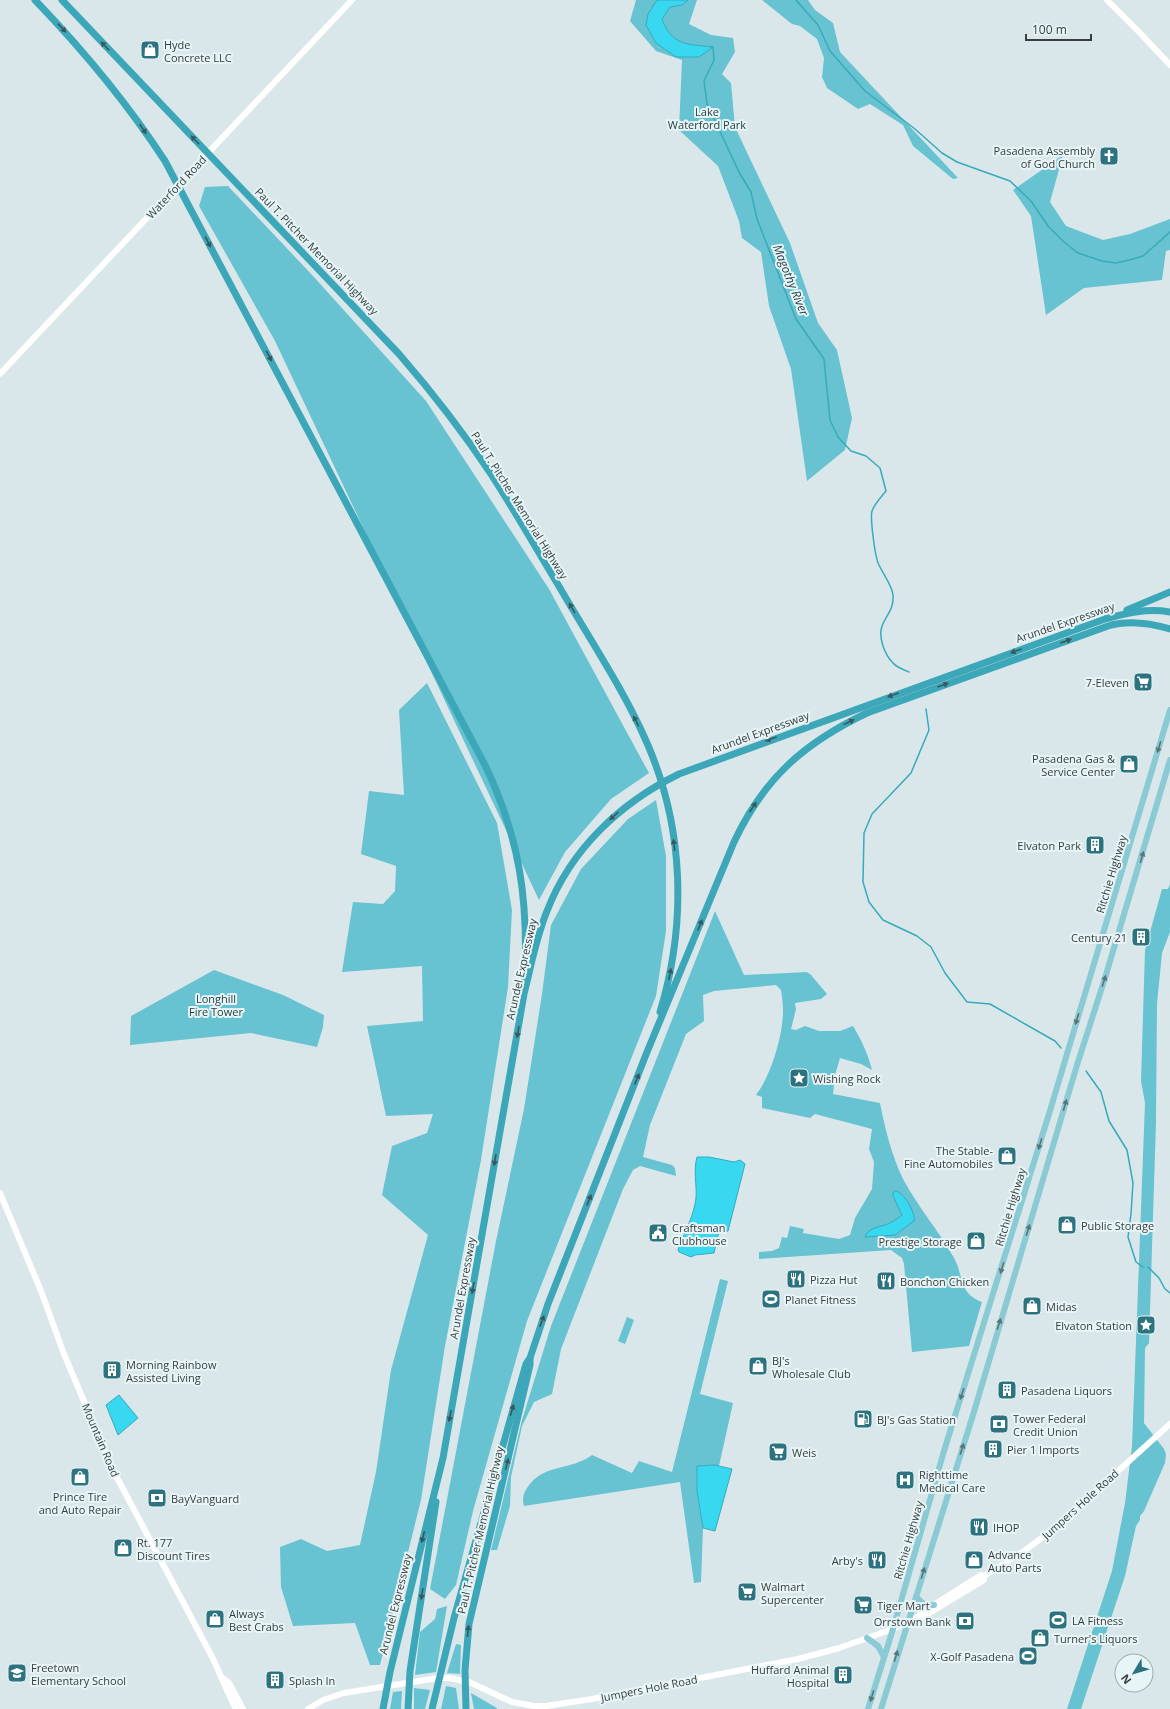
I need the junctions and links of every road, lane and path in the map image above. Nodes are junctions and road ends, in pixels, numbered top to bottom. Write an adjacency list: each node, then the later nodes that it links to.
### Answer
1 (35, 0): 13 (highway, one-way to 13)
2 (62, 0): 14 (highway, Paul T. Pitcher Memorial Highway, one-way to 2)
3 (352, 0): 6 (main road, Waterford Road)
4 (1107, 0): 5 (main road)
5 (1170, 64)
6 (0, 374)
7 (1170, 592): 9 (highway)
8 (1170, 612): 9 (highway, Arundel Expressway)
9 (1105, 619): 13 (highway, Arundel Expressway, one-way to 13)
10 (1170, 629): 14 (highway, Arundel Expressway, one-way to 10)
11 (1170, 710): 24 (main road, Ritchie Highway, one-way to 24)
12 (1170, 760): 20 (main road, one-way to 12)
13 (524, 994): 18 (highway, Arundel Expressway, one-way to 18)
14 (647, 1052): 16 (highway, Arundel Expressway, one-way to 14)
15 (0, 1193): 27 (main road, Mountain Road)
16 (530, 1358): 33 (highway, Arundel Expressway, one-way to 16); 34 (highway, Paul T. Pitcher Memorial Highway, one-way to 16)
17 (1170, 1424): 19 (main road, Jumpers Hole Road)
18 (443, 1458): 31 (highway, Arundel Expressway, one-way to 31); 32 (highway, one-way to 32)
19 (984, 1576): 21 (main road, Jumpers Hole Road); 22 (main road, Jumpers Hole Road)
20 (916, 1597): 21 (main road); 23 (main road)
21 (934, 1605): 22 (main road, Jumpers Hole Road)
22 (920, 1616): 23 (main road, Jumpers Hole Road)
23 (906, 1623): 24 (main road, Jumpers Hole Road); 36 (main road, one-way to 23)
24 (893, 1629): 25 (main road, Jumpers Hole Road); 26 (main road, Ritchie Highway)
25 (867, 1638): 26 (main road); 30 (main road, Jumpers Hole Road)
26 (884, 1657): 35 (main road, Ritchie Highway, one-way to 35)
27 (223, 1678): 28 (main road, Mountain Road); 29 (main road, Mountain Road)
28 (236, 1709)
29 (243, 1709)
30 (308, 1709)
31 (383, 1709)
32 (408, 1709)
33 (432, 1709)
34 (466, 1709)
35 (868, 1709)
36 (881, 1709)

